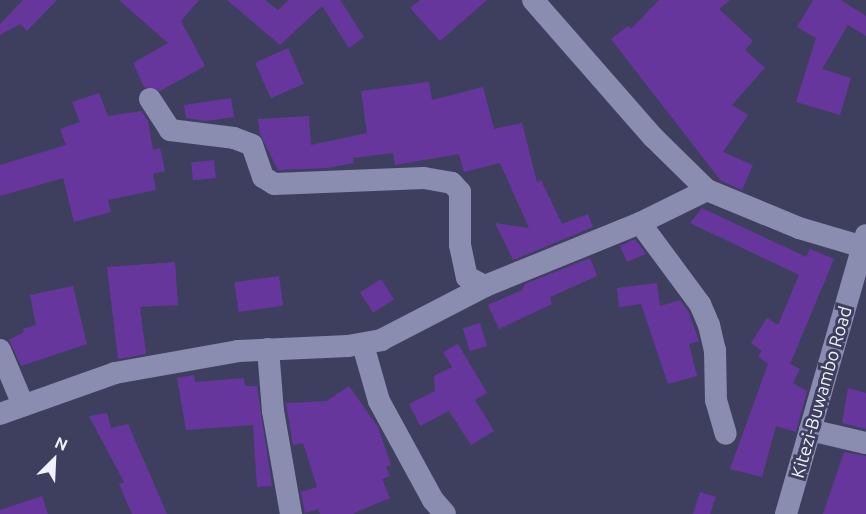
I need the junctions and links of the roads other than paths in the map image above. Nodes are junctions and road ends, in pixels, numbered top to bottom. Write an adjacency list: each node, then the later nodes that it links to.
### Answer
1 (533, 0): 3 (street)
2 (150, 99): 6 (street)
3 (707, 190): 4 (street); 5 (street)
4 (640, 223): 6 (street); 13 (street)
5 (864, 241): 12 (street, Kitezi-Buwambo Road)
6 (485, 286): 7 (street)
7 (363, 345): 8 (street); 16 (street)
8 (268, 349): 10 (street); 15 (street)
9 (0, 350): 10 (street)
10 (23, 405): 11 (street)
11 (0, 414)
12 (810, 430): 14 (street); 17 (street, Kitezi-Buwambo Road)
13 (726, 434)
14 (866, 443)
15 (291, 514)
16 (445, 514)
17 (786, 514)

